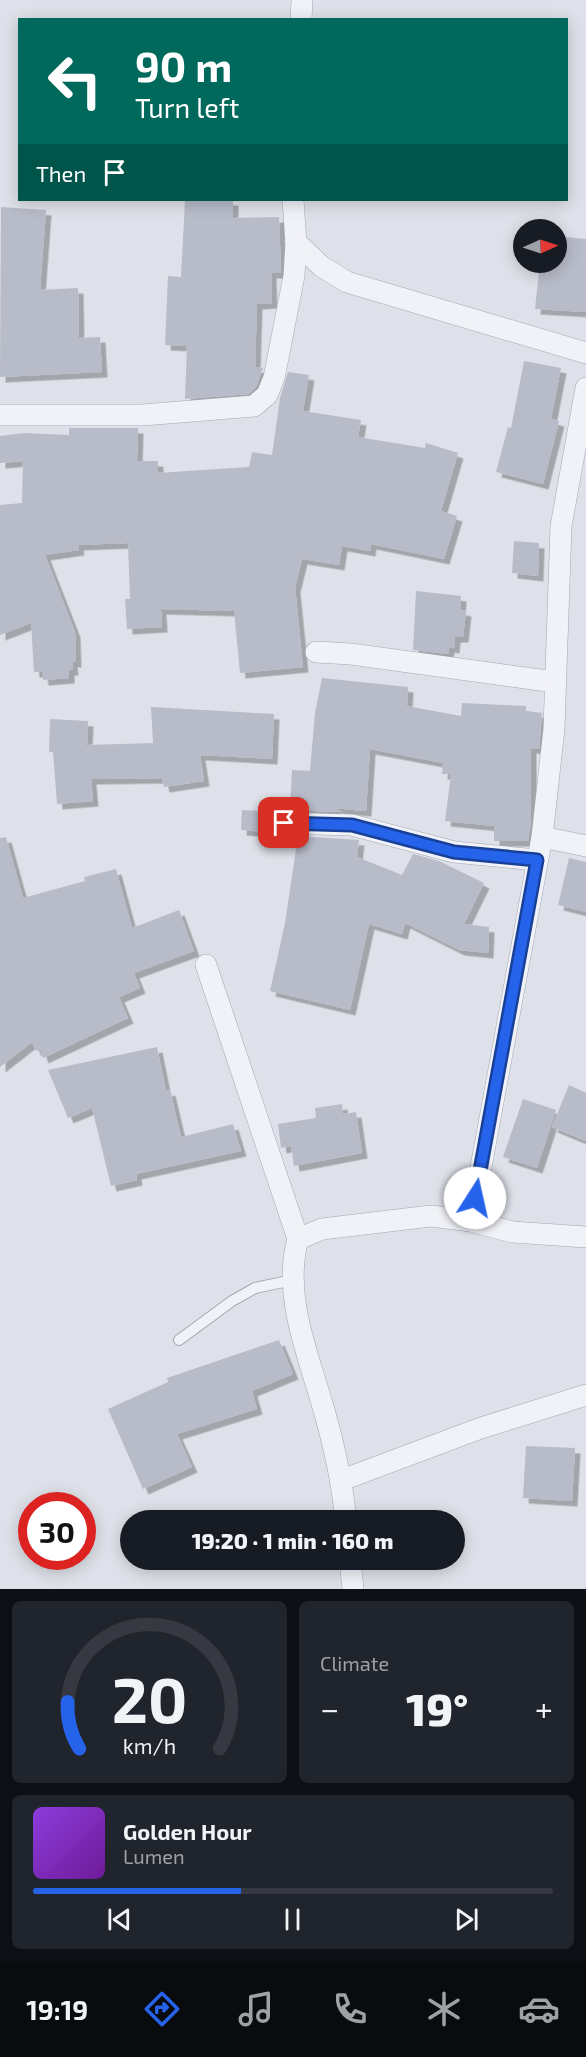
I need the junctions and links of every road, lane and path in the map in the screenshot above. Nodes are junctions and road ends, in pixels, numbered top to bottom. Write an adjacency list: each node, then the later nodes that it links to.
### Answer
1 (302, 0): 2 (street)
2 (301, 18)
3 (293, 201): 4 (street)
4 (296, 242): 5 (street); 7 (street)
5 (586, 353)
6 (586, 388): 9 (street)
7 (0, 415)
8 (316, 652): 9 (street)
9 (555, 682): 11 (street)
10 (277, 825): 13 (street)
11 (542, 837): 12 (street); 13 (street)
12 (586, 846)
13 (537, 860): 15 (street)
14 (206, 965): 17 (street)
15 (471, 1221): 16 (street); 17 (street)
16 (586, 1237)
17 (298, 1239): 18 (street)
18 (293, 1280): 19 (lane); 21 (street)
19 (179, 1340)
20 (586, 1395): 21 (street)
21 (342, 1479): 22 (street)
22 (345, 1510)
23 (351, 1570): 24 (street)
24 (353, 1589)

